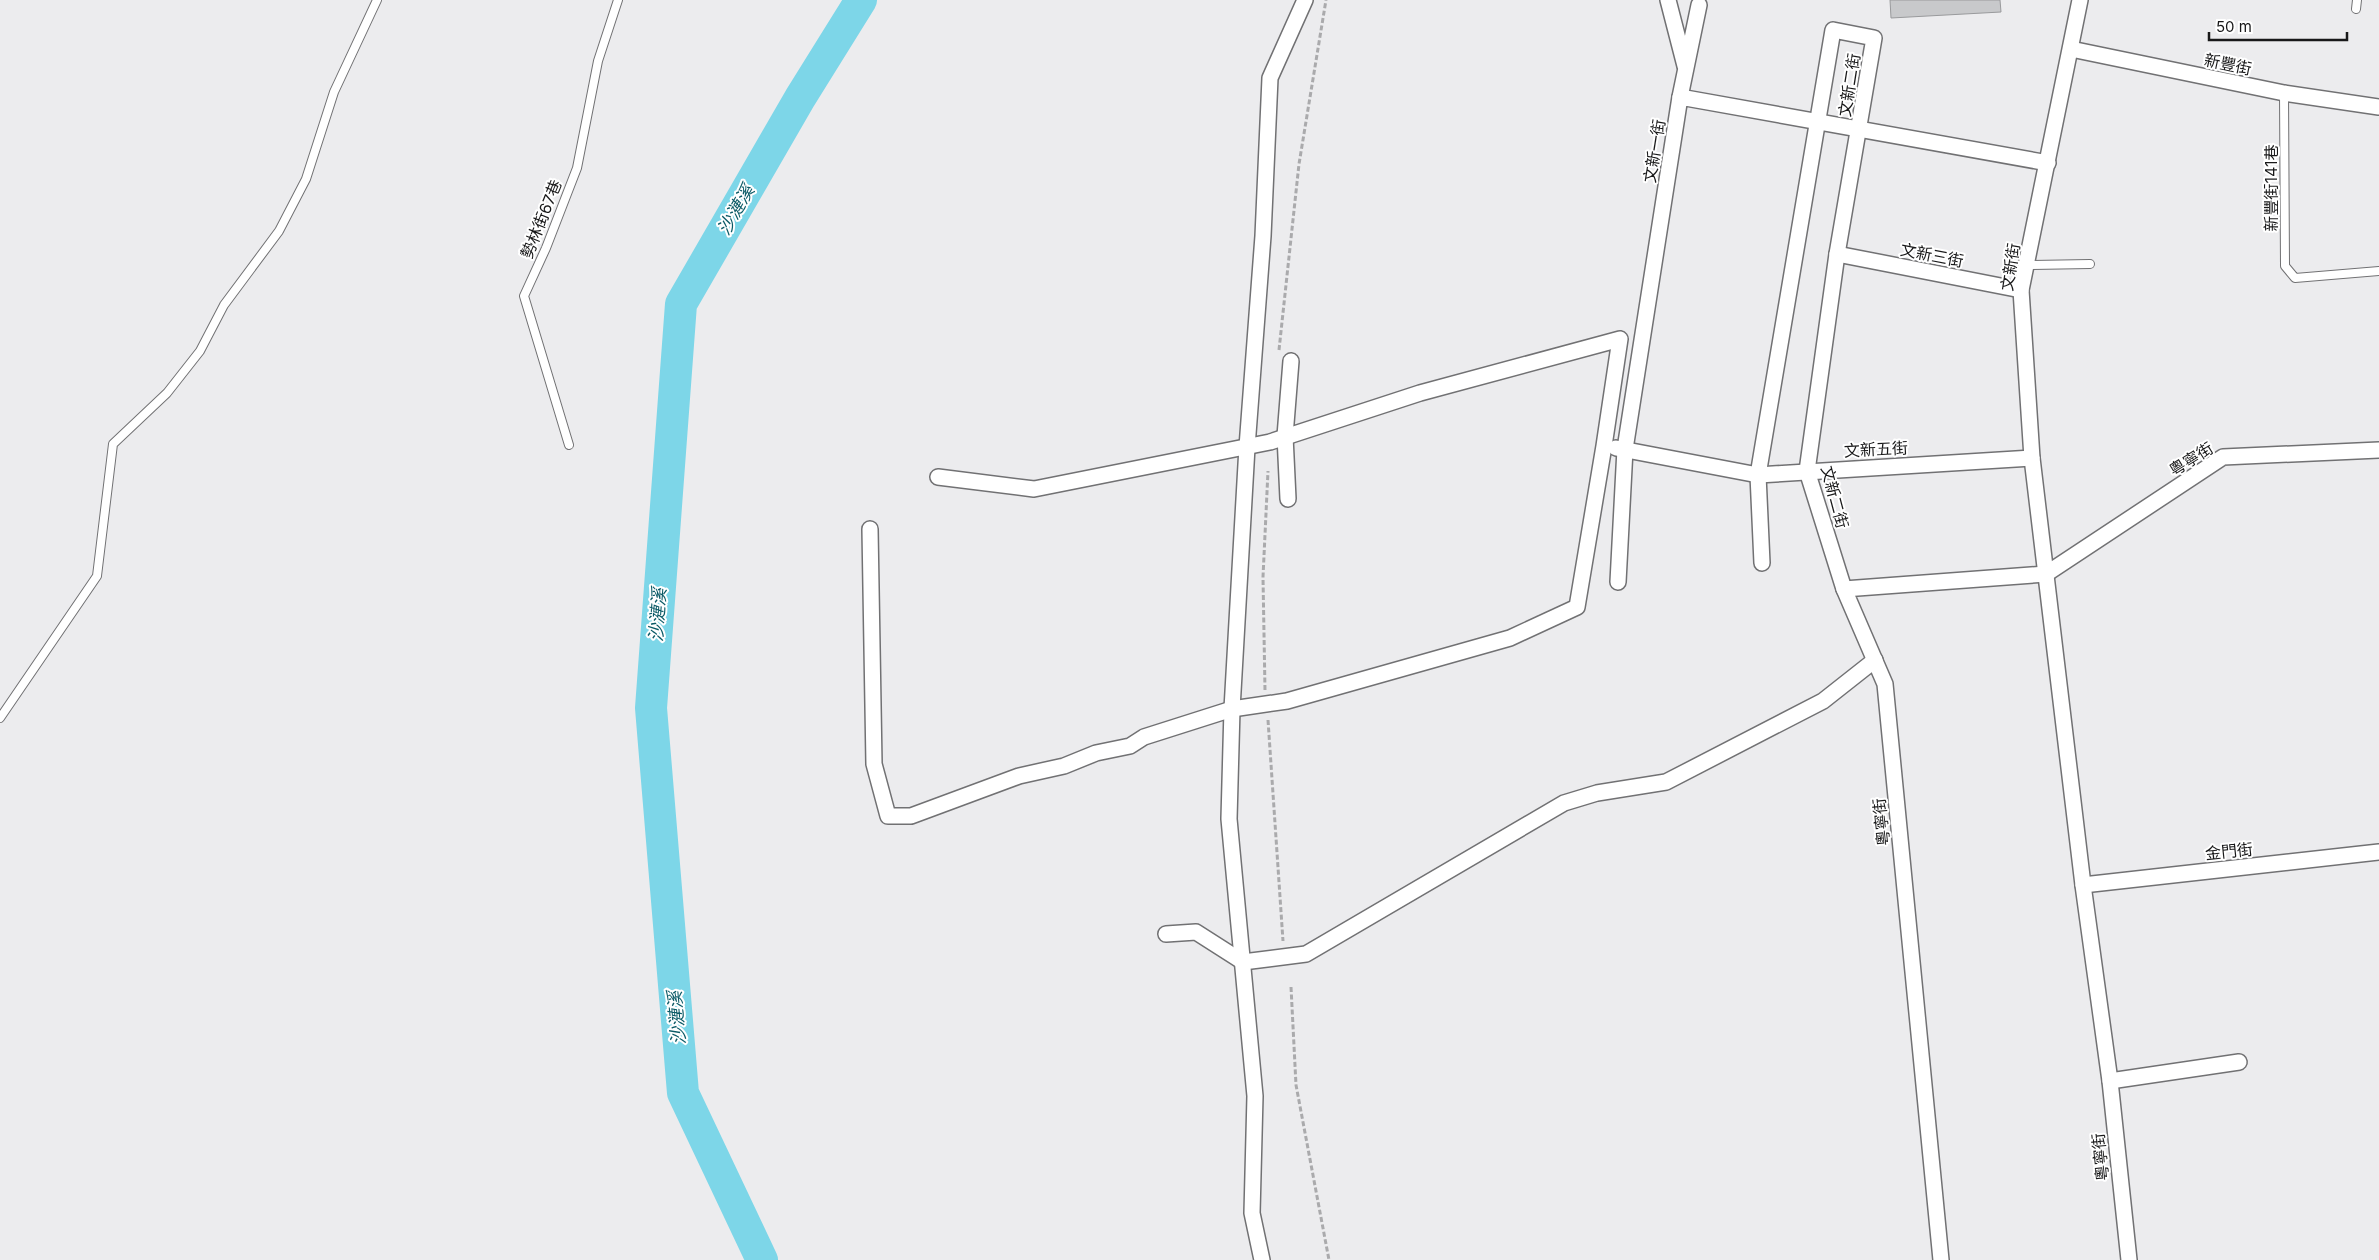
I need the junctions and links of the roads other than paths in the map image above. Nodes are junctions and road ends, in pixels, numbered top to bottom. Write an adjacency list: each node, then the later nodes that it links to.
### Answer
1 (377, 0): 41 (lane)
2 (618, 0): 24 (lane, 勢林街67巷)
3 (1305, 0): 26 (street)
4 (1668, 0): 10 (street)
5 (2080, 0): 9 (street, 文新街)
6 (2357, 0): 8 (lane)
7 (1699, 5): 10 (street, 文新一街)
8 (2356, 9)
9 (2071, 49): 11 (street, 新豐街); 16 (street, 文新街)
10 (1686, 70): 12 (street, 文新一街)
11 (2284, 93): 13 (street, 新豐街); 20 (lane, 新豐街141巷)
12 (1680, 96): 14 (street); 27 (street, 文新一街)
13 (2379, 107)
14 (1816, 121): 15 (street); 15 (street, 文新二街); 31 (street, 文新二街)
15 (1860, 130): 16 (street); 17 (street, 文新二街)
16 (2048, 163): 19 (street, 文新街)
17 (1837, 254): 21 (street, 文新三街); 30 (street, 文新二街)
18 (2090, 264): 19 (lane)
19 (2027, 265): 21 (street, 文新街)
20 (2379, 271)
21 (2021, 290): 29 (street, 文新街)
22 (1291, 361): 23 (street)
23 (1285, 436): 25 (street); 26 (street); 33 (street)
24 (569, 445)
25 (1604, 446): 27 (street, 文新五街); 40 (street)
26 (1247, 447): 32 (street); 40 (street)
27 (1624, 449): 31 (street, 文新五街); 37 (street, 文新一街)
28 (2379, 450): 36 (street, 粵寧街)
29 (2032, 458): 30 (street, 文新五街); 36 (street, 文新街)
30 (1807, 471): 31 (street, 文新五街); 38 (street, 文新二街)
31 (1758, 475): 35 (street, 文新二街)
32 (938, 477)
33 (1288, 499)
34 (870, 529): 40 (street)
35 (1762, 563)
36 (2046, 574): 38 (street, 粵寧街); 43 (street, 粵寧街)
37 (1618, 582)
38 (1844, 589): 39 (street, 粵寧街)
39 (1875, 660): 45 (street); 49 (street, 粵寧街)
40 (1232, 709): 45 (street)
41 (0, 718)
42 (2379, 852): 43 (street, 金門街)
43 (2083, 885): 47 (street, 粵寧街)
44 (1166, 934): 45 (street)
45 (1243, 962): 48 (street)
46 (2239, 1062): 47 (street)
47 (2110, 1081): 50 (street, 粵寧街)
48 (1262, 1260)
49 (1942, 1260)
50 (2130, 1260)

